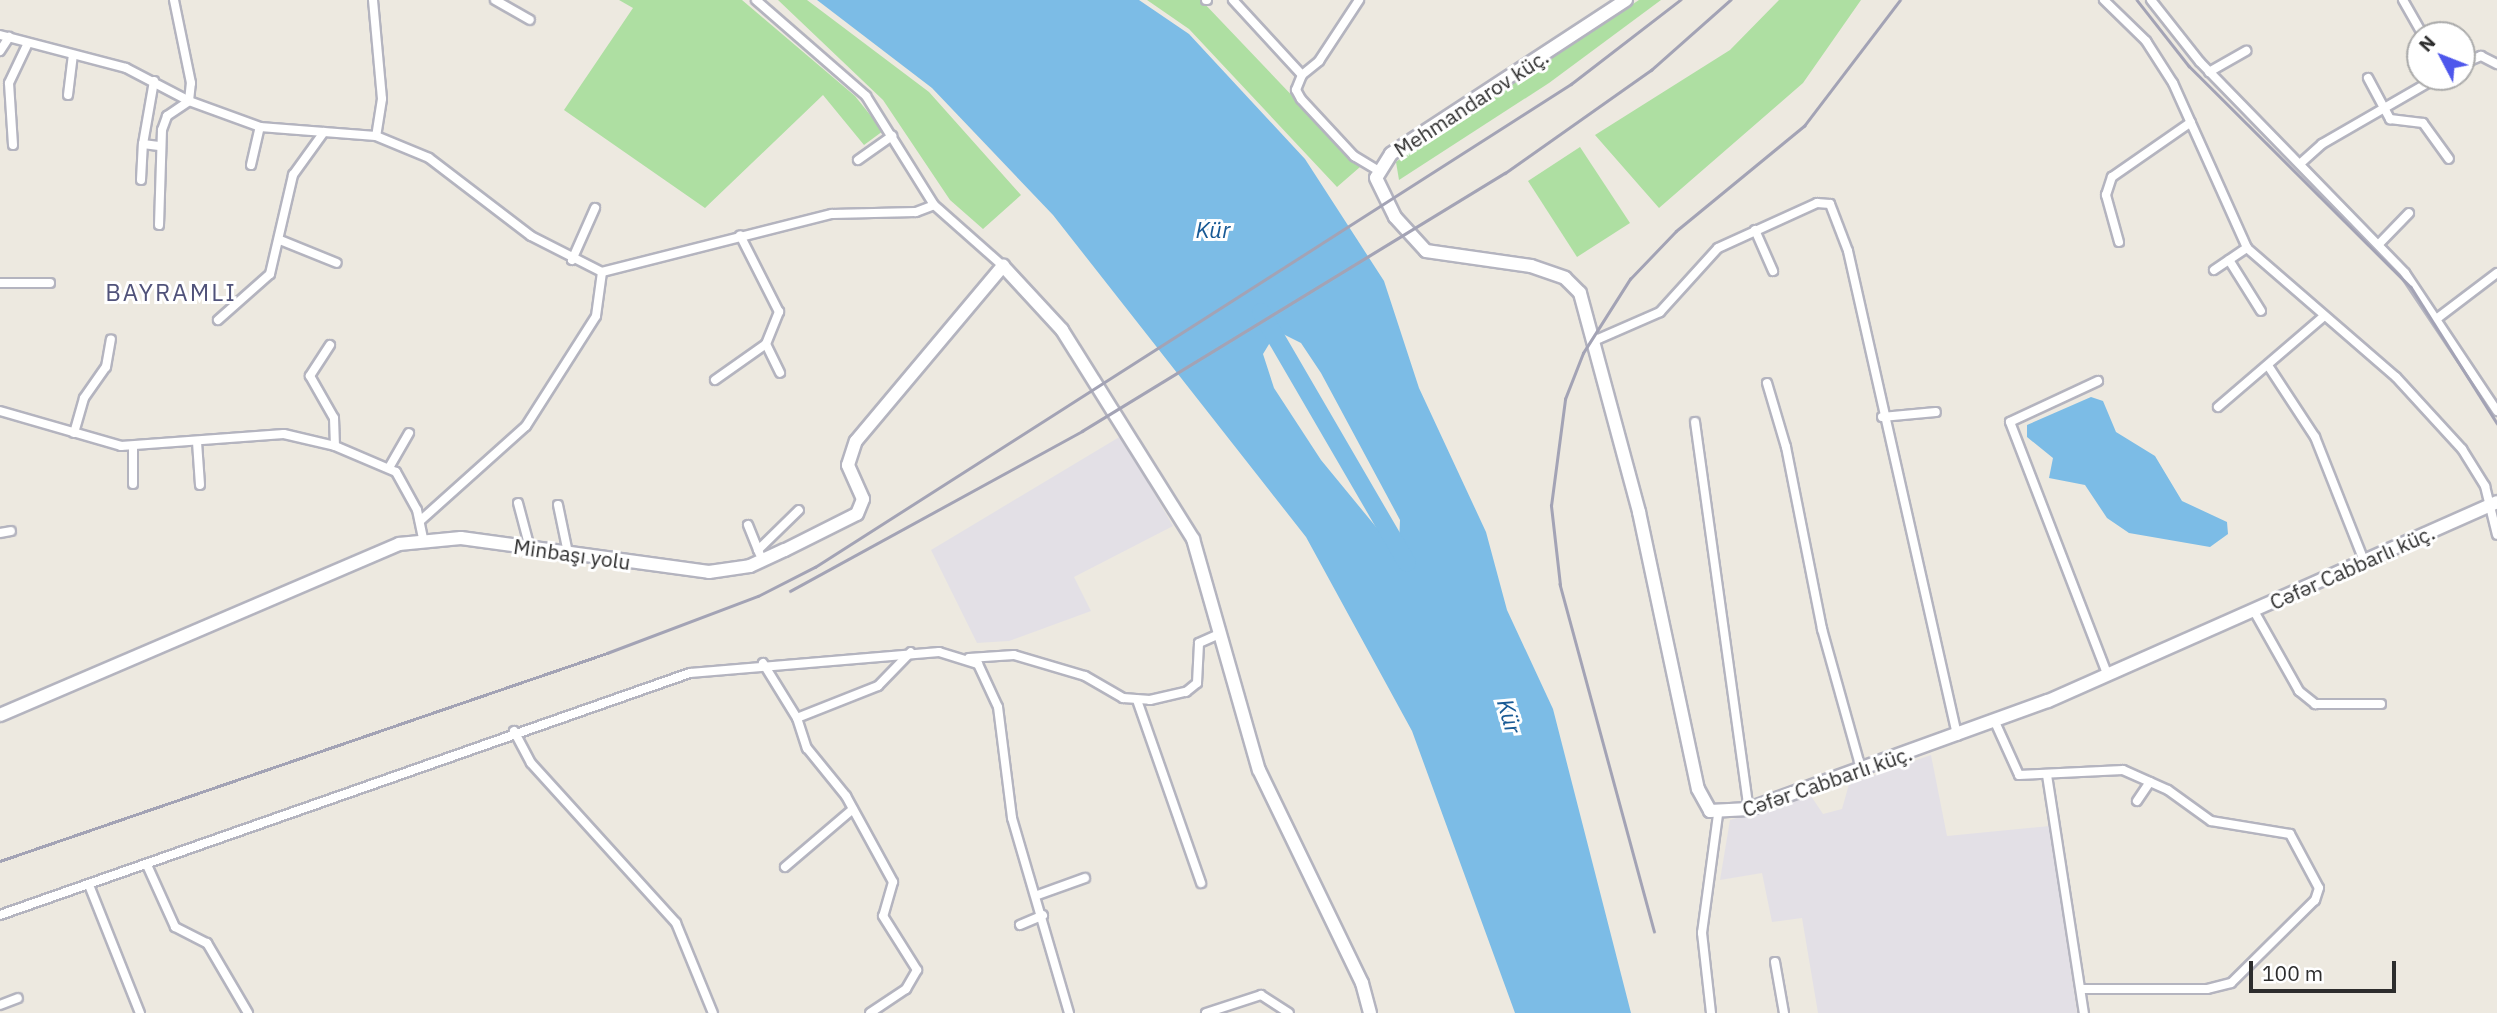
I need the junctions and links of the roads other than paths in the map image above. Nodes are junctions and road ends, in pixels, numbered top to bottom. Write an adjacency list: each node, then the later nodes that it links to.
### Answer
1 (174, 0): 26 (street)
2 (373, 0): 31 (street)
3 (495, 0): 11 (street)
4 (756, 0): 32 (street)
5 (1233, 0): 21 (street)
6 (1359, 0): 21 (street)
7 (1626, 0): 40 (street, Mehmandarov küç.)
8 (2104, 0): 28 (street)
9 (2403, 0): 12 (street)
10 (2154, 1): 20 (street)
11 (530, 20)
12 (2415, 21)
13 (4, 36): 14 (street); 15 (street)
14 (28, 43): 17 (street); 34 (street)
15 (0, 51)
16 (2246, 51): 20 (street)
17 (73, 57): 23 (street); 25 (street)
18 (2495, 59): 19 (street)
19 (2476, 62)
20 (2208, 72): 38 (street)
21 (1302, 75): 40 (street)
22 (2368, 78): 27 (street)
23 (154, 81): 26 (street); 33 (street)
24 (2415, 91): 27 (street)
25 (68, 95)
26 (189, 101): 29 (street); 35 (street)
27 (2386, 109): 36 (street); 38 (street)
28 (2191, 122): 49 (street); 51 (street)
29 (260, 127): 30 (street); 39 (street)
30 (324, 132): 31 (street); 48 (street)
31 (376, 136): 53 (street)
32 (892, 136): 37 (street); 42 (street)
33 (143, 144): 35 (street); 41 (street)
34 (13, 145)
35 (159, 146): 45 (street)
36 (2449, 159)
37 (858, 160)
38 (2302, 162): 50 (street)
39 (251, 165)
40 (1376, 169): 52 (street, Mehmandarov küç.)
41 (141, 180)
42 (934, 205): 47 (street); 56 (street)
43 (595, 208): 53 (street)
44 (2409, 213): 50 (street)
45 (159, 225)
46 (1755, 230): 58 (street); 68 (street); 80 (street)
47 (740, 234): 59 (street); 69 (street)
48 (281, 240): 55 (street); 66 (street)
49 (2119, 242)
50 (2379, 243): 65 (street)
51 (2247, 248): 54 (street); 64 (street)
52 (1437, 255): 68 (street, Cəfər Cabbarlı küç.)
53 (572, 260): 59 (street)
54 (2228, 260): 57 (street); 63 (street)
55 (337, 263)
56 (1003, 266): 102 (street, Minbaşı yolu); 105 (street)
57 (2214, 270)
58 (1773, 271)
59 (602, 272): 94 (street)
60 (2497, 273): 65 (street)
61 (0, 283): 62 (street)
62 (50, 283)
63 (2260, 311)
64 (2324, 316): 71 (street); 91 (street)
65 (2439, 317): 78 (street)
66 (218, 320)
67 (110, 339): 82 (street)
68 (1597, 340): 123 (street, Cəfər Cabbarlı küç.)
69 (766, 344): 72 (street); 73 (street)
70 (330, 345): 85 (street)
71 (2269, 367): 76 (street); 103 (street)
72 (780, 373)
73 (715, 380)
74 (2098, 381): 109 (street)
75 (1767, 383): 117 (street)
76 (2218, 407)
77 (0, 411): 82 (street)
78 (2497, 411)
79 (1936, 412): 80 (street)
80 (1882, 417): 116 (street)
81 (1695, 422): 122 (street)
82 (74, 433): 86 (street)
83 (409, 433): 87 (street)
84 (197, 442): 85 (street); 86 (street); 89 (street)
85 (335, 446): 87 (street)
86 (133, 447): 88 (street)
87 (390, 467): 94 (street)
88 (133, 484)
89 (200, 485)
90 (518, 503): 100 (street)
91 (2493, 504): 98 (street); 103 (street, Cəfər Cabbarlı küç.)
92 (558, 505): 101 (street)
93 (799, 510): 102 (street)
94 (421, 521): 99 (street)
95 (748, 525): 102 (street)
96 (11, 530): 97 (street)
97 (0, 533)
98 (2497, 535)
99 (423, 539): 100 (street, Minbaşı yolu); 112 (street, Minbaşı yolu)
100 (530, 548): 101 (street, Minbaşı yolu)
101 (568, 553): 102 (street, Minbaşı yolu)
102 (760, 555)
103 (2365, 563): 104 (street, Cəfər Cabbarlı küç.)
104 (2255, 611): 109 (street, Cəfər Cabbarlı küç.); 111 (street)
105 (1222, 632): 110 (street); 144 (street)
106 (911, 652): 107 (street); 108 (street); 113 (street)
107 (969, 658): 110 (street); 129 (street)
108 (763, 663): 113 (street); 115 (street)
109 (2108, 676): 114 (street, Cəfər Cabbarlı küç.)
110 (1138, 700): 127 (street)
111 (2381, 704)
112 (1, 711)
113 (797, 718): 121 (street)
114 (1994, 722): 116 (street, Cəfər Cabbarlı küç.); 118 (street)
115 (513, 732): 124 (street); 139 (street)
116 (1957, 736): 117 (street, Cəfər Cabbarlı küç.)
117 (1861, 769): 122 (street, Cəfər Cabbarlı küç.)
118 (2047, 775): 119 (street); 134 (street)
119 (2150, 782): 120 (street); 134 (street)
120 (2137, 801)
121 (853, 809): 125 (street); 140 (street)
122 (1749, 809): 123 (street, Cəfər Cabbarlı küç.)
123 (1718, 814): 145 (street)
124 (148, 865): 128 (street); 138 (street)
125 (785, 867)
126 (1085, 878): 129 (street)
127 (1201, 883)
128 (89, 885): 130 (street); 137 (street)
129 (1038, 895): 131 (street)
130 (0, 915)
131 (1043, 915): 132 (street); 141 (street)
132 (1020, 925)
133 (1775, 962): 146 (street)
134 (2082, 989): 147 (street)
135 (18, 998): 136 (street)
136 (0, 1004)
137 (140, 1013)
138 (248, 1013)
139 (713, 1013)
140 (870, 1013)
141 (1069, 1013)
142 (1206, 1013): 143 (street)
143 (1289, 1013)
144 (1370, 1013)
145 (1711, 1013)
146 (1784, 1013)
147 (2084, 1013)

